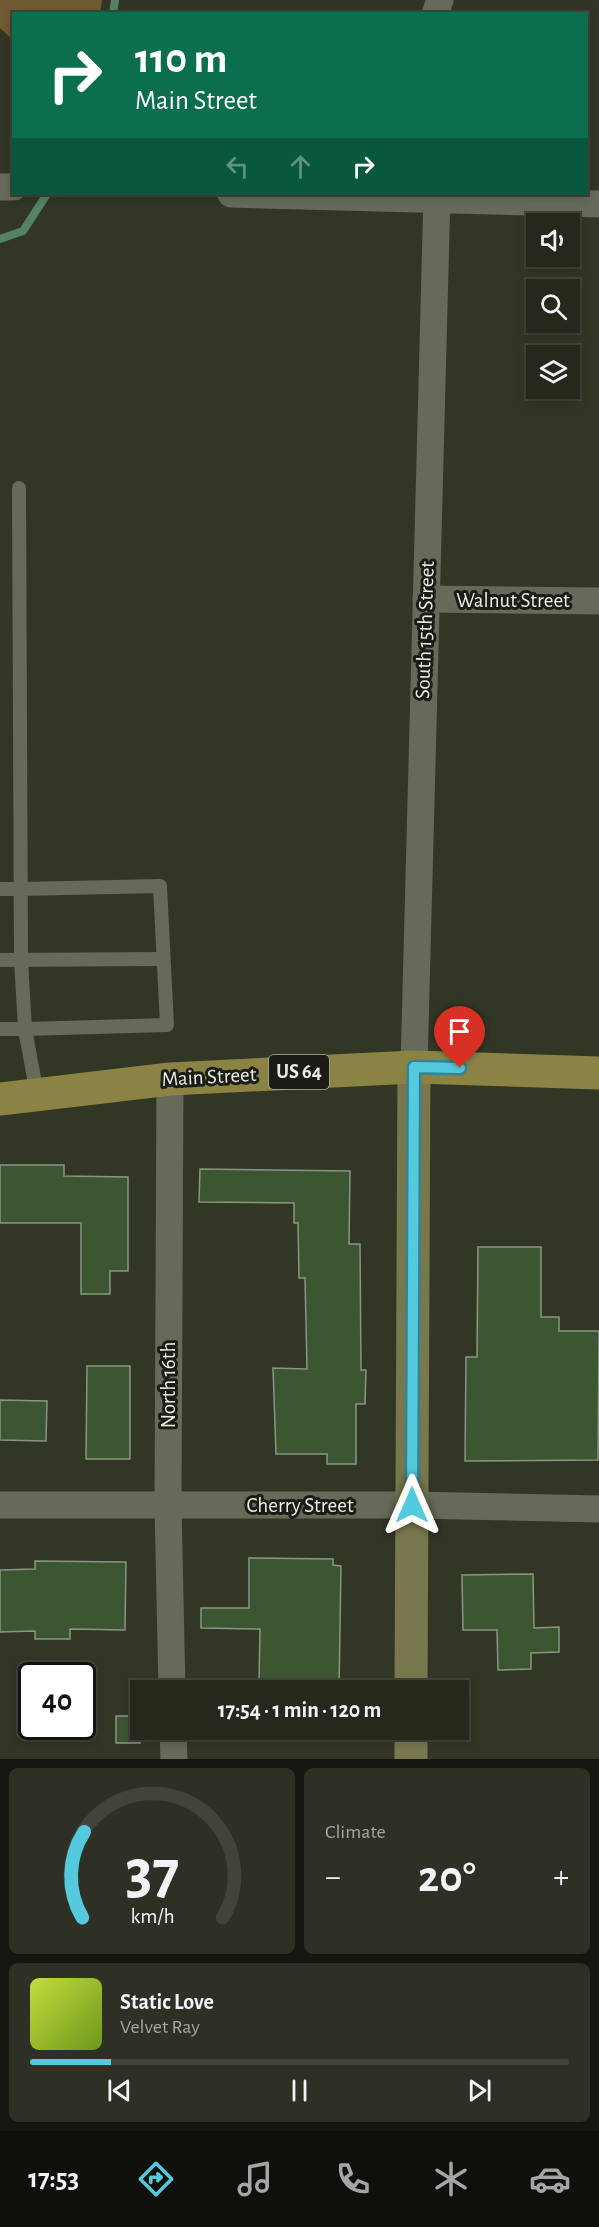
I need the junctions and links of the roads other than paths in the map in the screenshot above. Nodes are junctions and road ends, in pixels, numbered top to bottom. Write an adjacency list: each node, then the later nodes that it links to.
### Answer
1 (300, 195): 2 (street)
2 (437, 197): 3 (street); 5 (street, South 15th Street)
3 (599, 204)
4 (19, 488): 8 (lane)
5 (426, 599): 6 (street, Walnut Street); 14 (street, South 15th Street)
6 (599, 600)
7 (0, 889): 8 (lane)
8 (20, 889): 9 (lane); 11 (lane)
9 (163, 959): 11 (lane); 13 (lane)
10 (0, 960): 11 (lane)
11 (21, 960): 13 (lane)
12 (0, 1029): 13 (lane)
13 (25, 1029): 17 (lane)
14 (414, 1067): 15 (main road, Main Street / US 64); 16 (main road, Main Street / US 64); 21 (street)
15 (599, 1073)
16 (170, 1079): 17 (main road, Main Street / US 64); 20 (street, North 16th)
17 (37, 1094): 18 (main road, Main Street / US 64)
18 (0, 1099)
19 (0, 1505): 20 (street, Cherry Street)
20 (168, 1505): 21 (street, Cherry Street); 23 (street, North 16th)
21 (412, 1505): 22 (street, Cherry Street); 24 (street)
22 (599, 1509)
23 (172, 1680)
24 (411, 1680)
25 (173, 1740): 27 (street)
26 (411, 1740): 28 (street)
27 (174, 1759)
28 (411, 1759)

